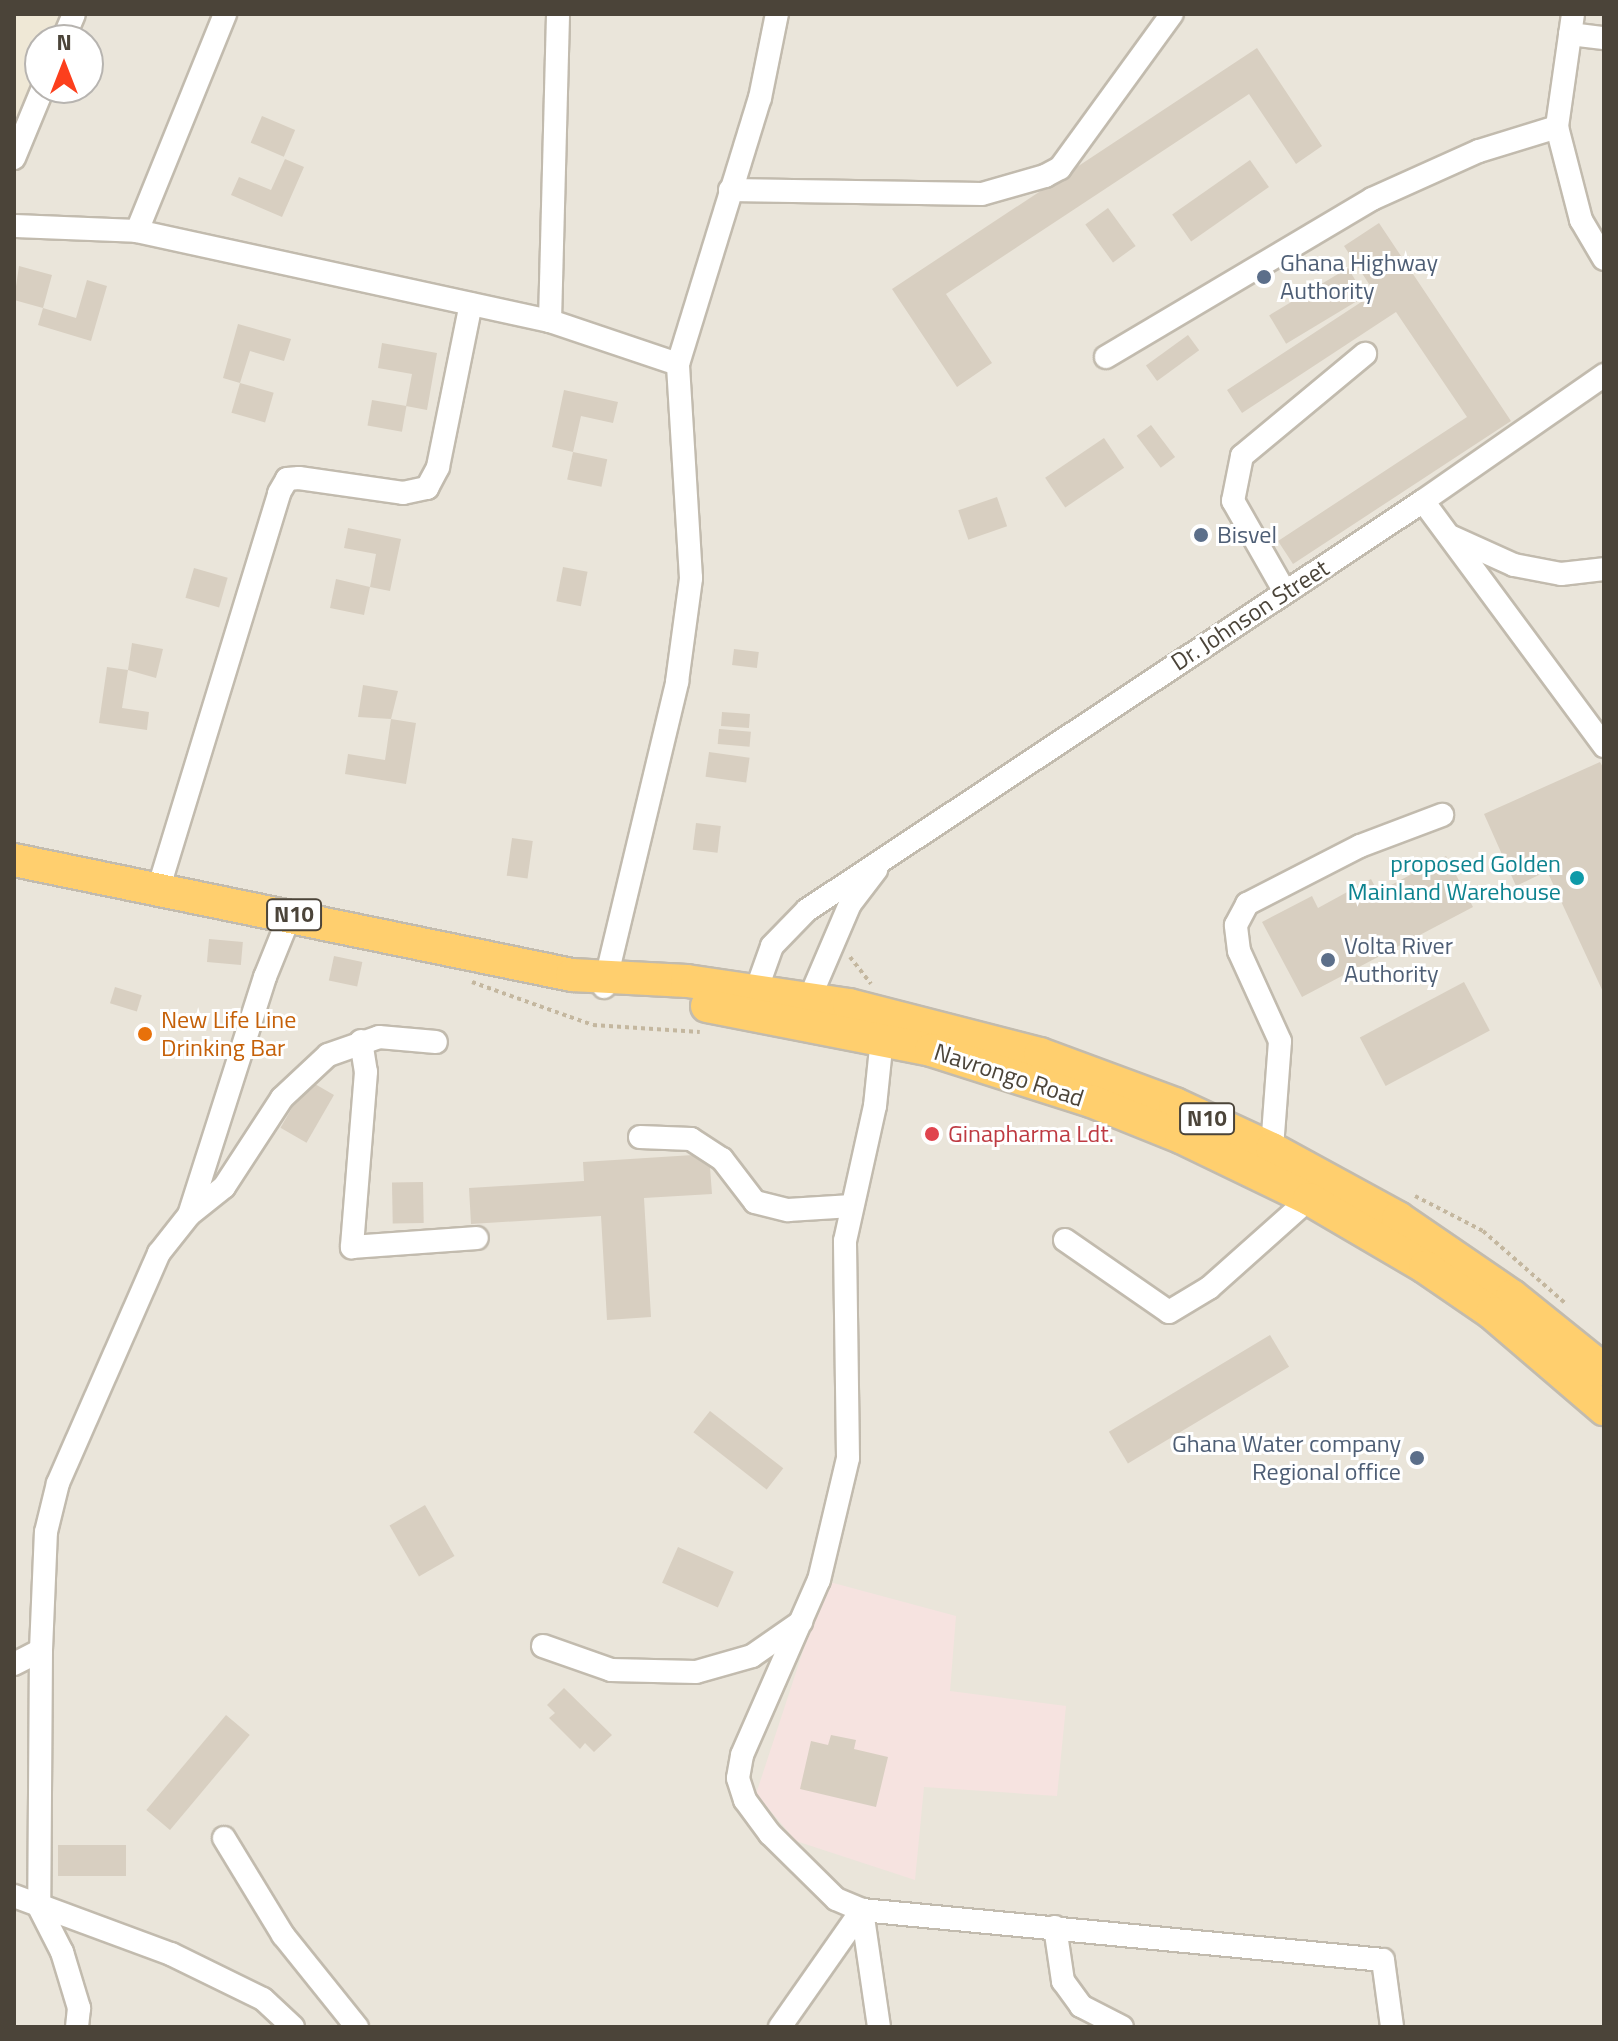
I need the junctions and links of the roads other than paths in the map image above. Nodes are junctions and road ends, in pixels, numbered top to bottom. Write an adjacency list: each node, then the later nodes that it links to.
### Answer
1 (225, 14): 12 (street)
2 (558, 14): 15 (street)
3 (777, 14): 10 (street)
4 (1172, 14): 10 (street)
5 (1571, 24): 6 (street); 8 (street)
6 (1604, 38)
7 (36, 104): 9 (street)
8 (1557, 127): 13 (street); 17 (street)
9 (14, 158)
10 (730, 190): 18 (street)
11 (14, 226): 12 (street)
12 (137, 231): 14 (street)
13 (1604, 259)
14 (471, 304): 15 (street); 28 (street)
15 (550, 321): 18 (street)
16 (1365, 354): 23 (street)
17 (1106, 357)
18 (678, 364): 30 (street)
19 (1604, 375): 20 (street, Dr. Johnson Street)
20 (1423, 501): 21 (street); 23 (street, Dr. Johnson Street)
21 (1447, 534): 22 (street); 24 (street)
22 (1604, 569)
23 (1285, 592): 26 (street, Dr. Johnson Street)
24 (1604, 746)
25 (1442, 815): 37 (street)
26 (893, 851): 31 (street, Dr. Johnson Street); 32 (street, Dr. Johnson Street)
27 (14, 860): 28 (highway, N10)
28 (158, 890): 29 (highway, N10)
29 (290, 915): 30 (highway, Navrongo Road / N10); 40 (street)
30 (607, 980): 31 (highway, Navrongo Road / N10)
31 (752, 1002): 32 (highway, Navrongo Road / N10)
32 (804, 1011): 33 (highway, Navrongo Road / N10); 37 (highway, Navrongo Road / N10)
33 (882, 1038): 37 (highway, Navrongo Road / N10); 39 (street)
34 (361, 1041): 35 (street); 40 (street); 41 (street)
35 (436, 1042)
36 (640, 1137): 39 (street)
37 (1271, 1164): 38 (highway, Navrongo Road / N10); 43 (highway, Navrongo Road / N10)
38 (1309, 1199): 42 (street); 44 (highway, Navrongo Road / N10)
39 (852, 1206): 45 (street)
40 (189, 1215): 47 (street)
41 (477, 1238)
42 (1065, 1240)
43 (1604, 1370)
44 (1604, 1409)
45 (801, 1622): 46 (street); 52 (street)
46 (543, 1646)
47 (41, 1650): 48 (street); 51 (street)
48 (14, 1664)
49 (224, 1838): 56 (street)
50 (14, 1896): 51 (street)
51 (39, 1907): 54 (street); 55 (street)
52 (862, 1910): 53 (street); 57 (street); 58 (street)
53 (1055, 1927): 59 (street); 60 (street)
54 (77, 2027)
55 (293, 2027)
56 (357, 2027)
57 (780, 2027)
58 (879, 2027)
59 (1122, 2027)
60 (1392, 2027)

